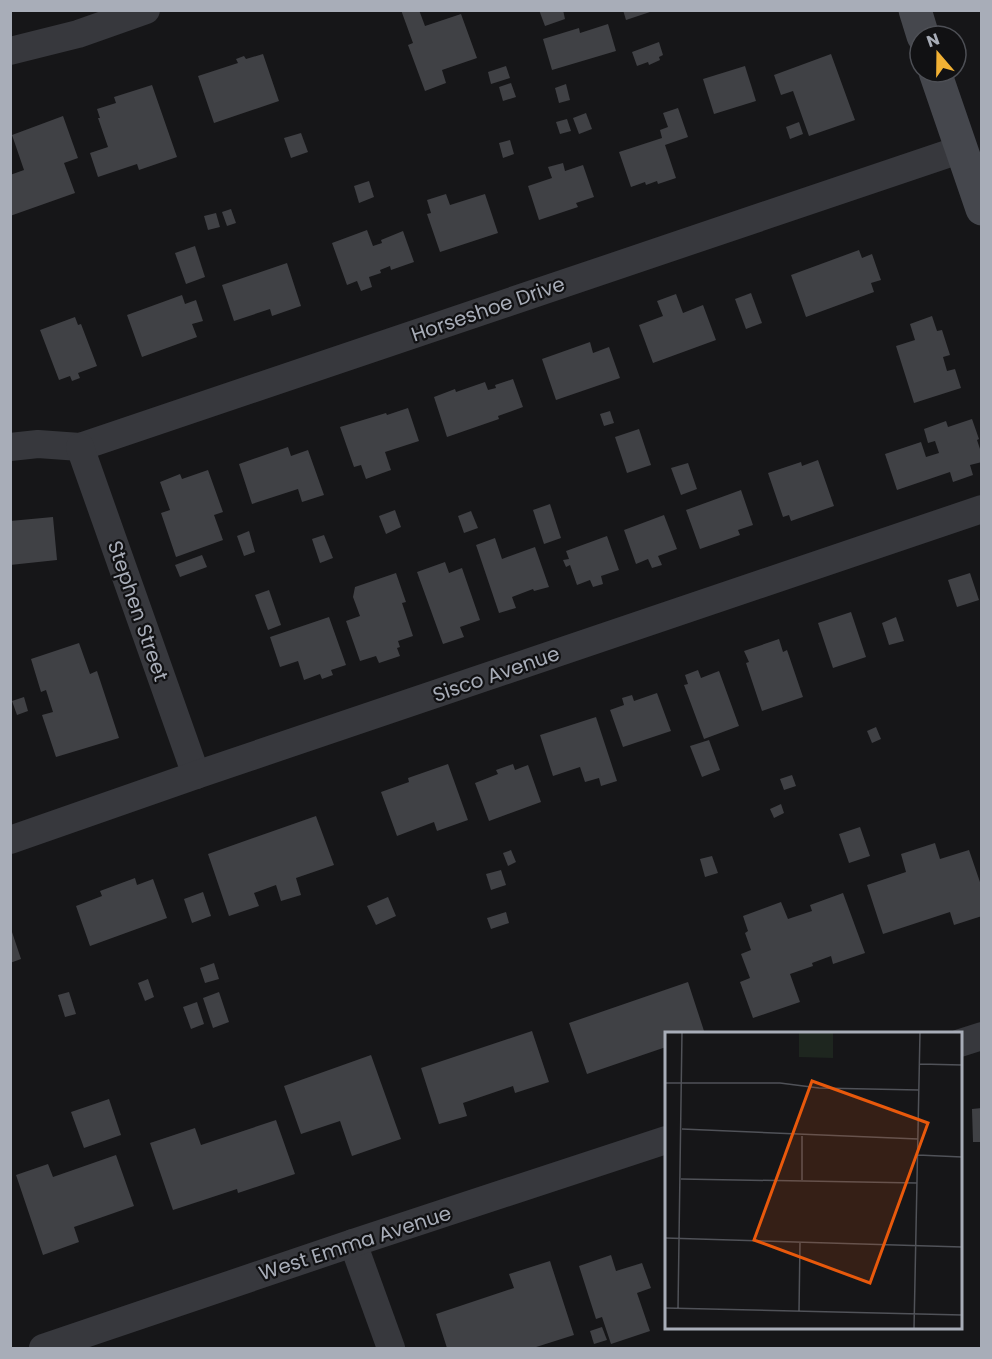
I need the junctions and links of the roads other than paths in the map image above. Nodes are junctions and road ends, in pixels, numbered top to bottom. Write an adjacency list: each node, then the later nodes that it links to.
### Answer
1 (146, 10): 2 (street)
2 (10, 51)
3 (940, 84): 4 (street)
4 (962, 150): 5 (street); 7 (street, Horseshoe Drive)
5 (981, 209)
6 (10, 447): 7 (street, Horseshoe Drive)
7 (80, 447): 9 (street, Stephen Street)
8 (981, 509): 9 (street, Sisco Avenue)
9 (196, 775): 10 (street, Sisco Avenue)
10 (10, 840)
11 (981, 1036): 12 (street)
12 (962, 1042)
13 (665, 1140): 14 (street, West Emma Avenue)
14 (353, 1243): 15 (street, West Emma Avenue); 16 (street)
15 (43, 1348)
16 (391, 1348)

